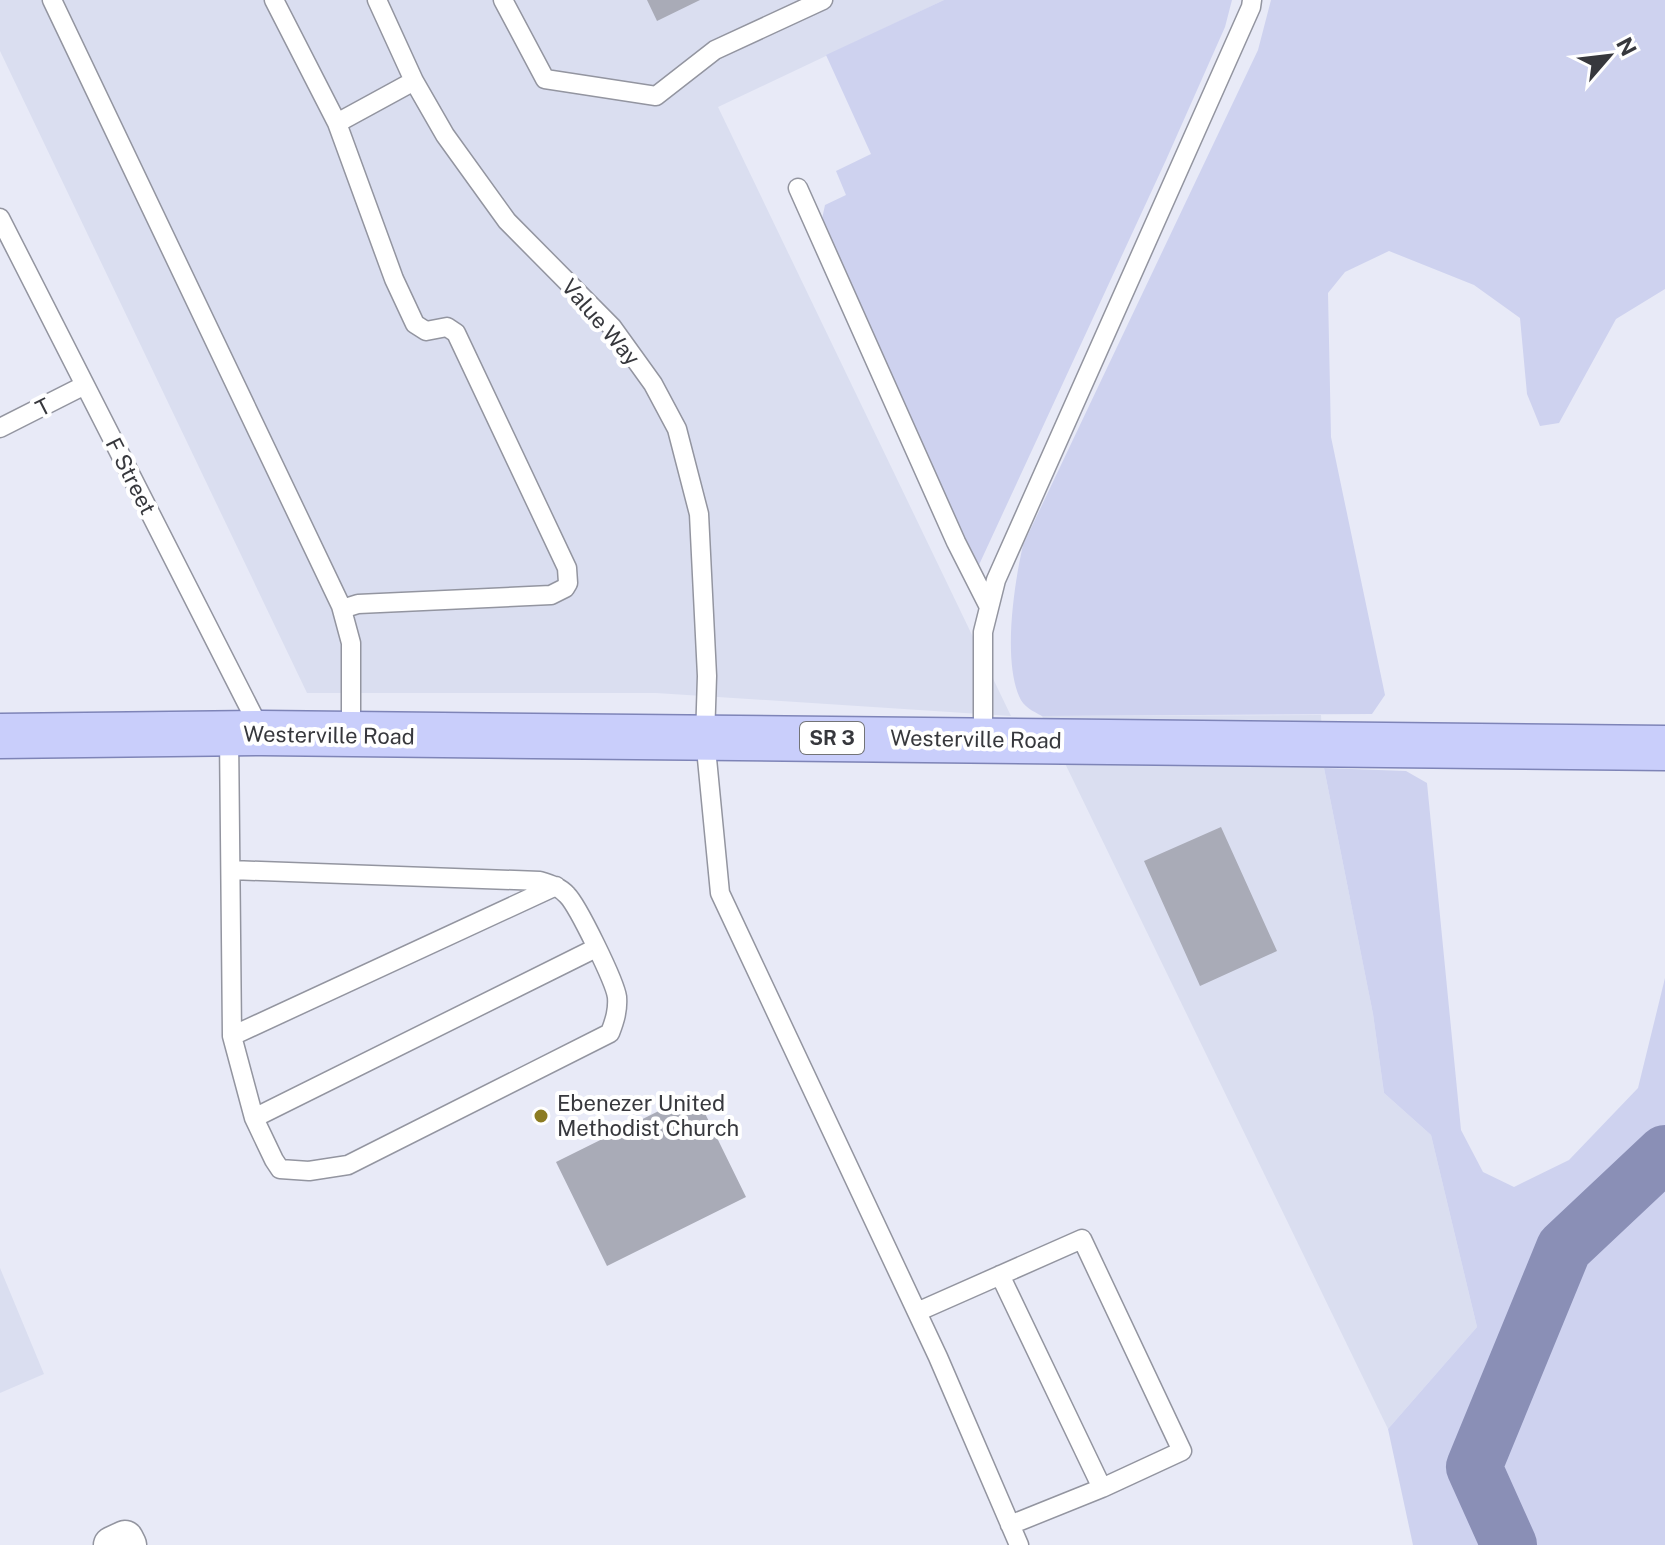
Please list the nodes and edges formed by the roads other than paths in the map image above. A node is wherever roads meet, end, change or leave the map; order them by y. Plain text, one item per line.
1 (52, 0) edge
2 (274, 0) edge
3 (377, 0) edge
4 (503, 0) edge
5 (823, 0) edge
6 (1252, 0) edge
7 (414, 81) junction
8 (337, 123) junction
9 (798, 188) dead end
10 (0, 218) edge
11 (85, 385) junction
12 (0, 428) edge
13 (989, 607) junction
14 (342, 609) junction
15 (246, 733) junction
16 (351, 735) junction
17 (0, 736) edge
18 (705, 738) junction
19 (983, 739) junction
20 (1665, 748) edge
21 (231, 870) junction
22 (556, 886) junction
23 (596, 948) junction
24 (232, 1036) junction
25 (254, 1118) junction
26 (1000, 1275) junction
27 (917, 1312) junction
28 (1102, 1488) junction
29 (1010, 1525) junction
30 (112, 1545) edge
31 (128, 1545) edge
32 (1019, 1545) edge

1 - 14 lane
2 - 8 lane
3 - 7 lane, Value Way
4 - 5 lane
6 - 13 lane
7 - 8 lane
7 - 18 lane, Value Way
8 - 14 lane
9 - 13 lane
10 - 11 lane, F Street
11 - 12 lane, T
11 - 15 lane, F Street
13 - 19 lane
14 - 16 lane
15 - 16 main road, Westerville Road / SR 3
15 - 17 main road, Westerville Road / SR 3
15 - 21 lane
16 - 18 main road, Westerville Road / SR 3
18 - 19 main road, Westerville Road / SR 3
18 - 27 lane, Value Way
19 - 20 main road, Westerville Road / SR 3
21 - 22 lane
21 - 24 lane
22 - 23 lane
22 - 24 lane
23 - 25 lane
23 - 25 lane
24 - 25 lane
26 - 27 lane
26 - 28 lane
26 - 28 lane
27 - 29 lane, Value Way
28 - 29 lane
29 - 32 lane, Value Way
30 - 31 street

